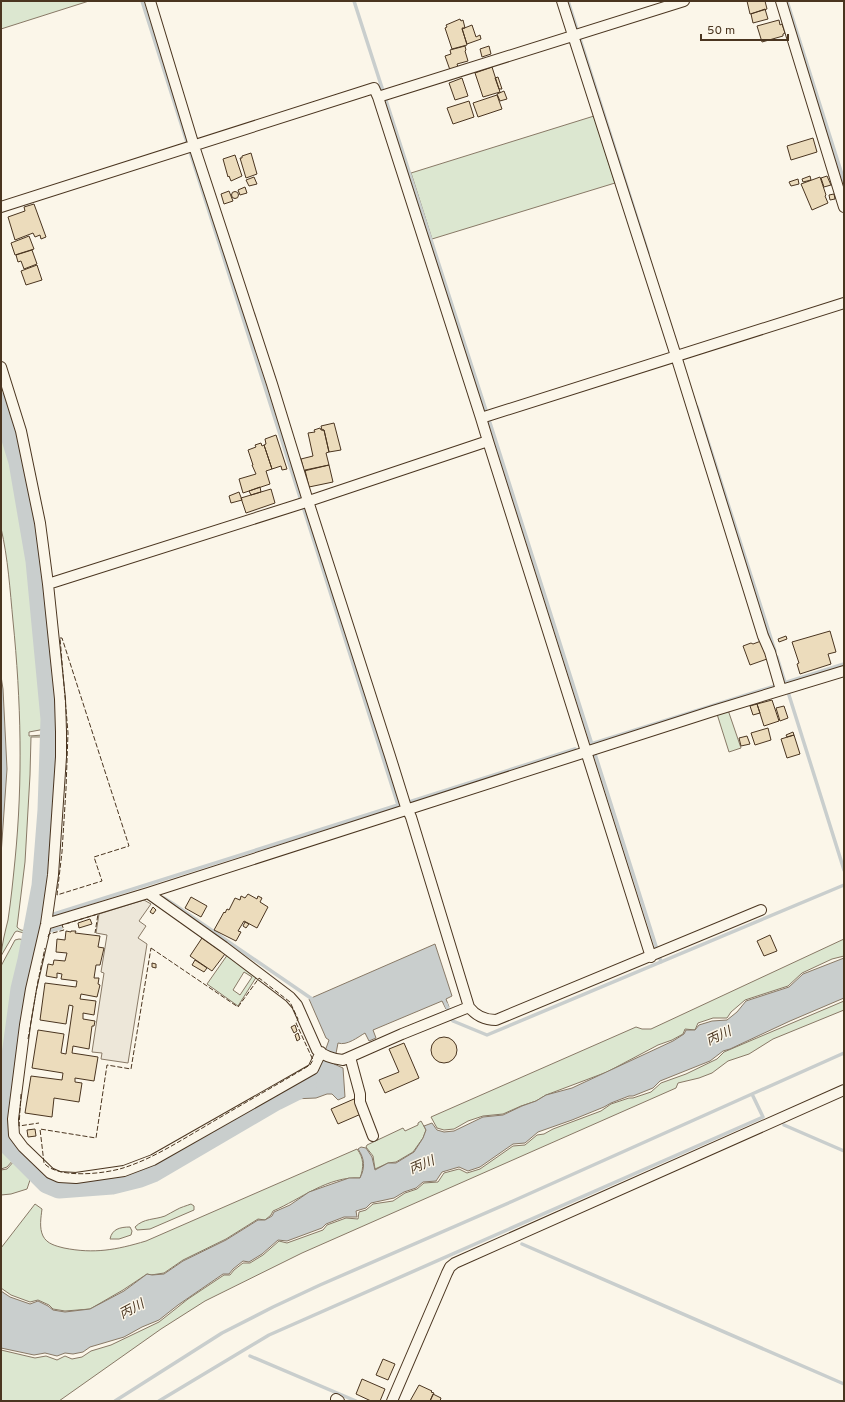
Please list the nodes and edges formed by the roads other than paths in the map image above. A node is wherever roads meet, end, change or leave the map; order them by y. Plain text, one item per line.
1 (150, 1) edge
2 (562, 1) edge
3 (684, 1) edge
4 (781, 1) edge
5 (577, 34) junction
6 (382, 95) junction
7 (191, 147) junction
8 (1, 207) edge
9 (844, 207) edge
10 (844, 303) edge
11 (679, 355) junction
12 (1, 367) edge
13 (485, 417) junction
14 (488, 441) junction
15 (304, 502) junction
16 (48, 584) junction
17 (844, 671) edge
18 (782, 687) junction
19 (591, 750) junction
20 (408, 809) junction
21 (148, 893) junction
22 (762, 910) dead end
23 (46, 924) junction
24 (655, 955) junction
25 (469, 1007) junction
26 (322, 1053) junction
27 (350, 1057) junction
28 (844, 1090) edge
29 (373, 1136) dead end
30 (392, 1401) edge

1 - 7 street
2 - 5 street
3 - 5 street
4 - 9 street
5 - 6 street
5 - 11 street
6 - 7 street
6 - 13 street
7 - 8 street
7 - 15 street
10 - 11 street
11 - 13 street
11 - 18 street
12 - 16 street
13 - 14 street
14 - 15 street
14 - 19 street
15 - 16 street
15 - 20 street
16 - 23 street
17 - 18 street
18 - 19 street
19 - 20 street
19 - 24 street
20 - 21 street
20 - 25 street
21 - 23 street
21 - 26 street
22 - 24 street
23 - 26 street
24 - 25 street
25 - 27 street
26 - 27 street
27 - 29 street
28 - 30 street

